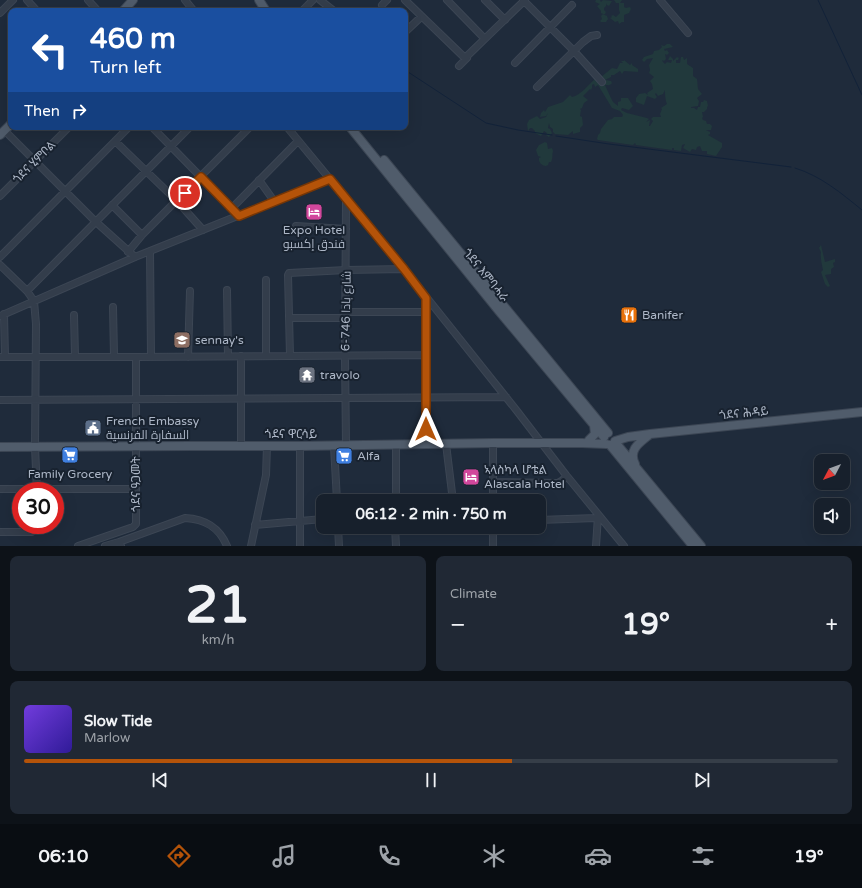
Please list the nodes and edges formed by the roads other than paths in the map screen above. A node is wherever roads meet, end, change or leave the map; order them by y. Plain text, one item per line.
1 (14, 0) edge
2 (27, 0) edge
3 (88, 0) edge
4 (134, 0) edge
5 (185, 0) edge
6 (313, 0) edge
7 (320, 0) edge
8 (387, 0) edge
9 (405, 0) edge
10 (447, 0) edge
11 (485, 0) edge
12 (524, 0) edge
13 (660, 0) edge
14 (189, 5) junction
15 (382, 5) dead end
16 (572, 6) dead end
17 (34, 8) edge
18 (95, 8) edge
19 (126, 8) edge
20 (186, 8) edge
21 (192, 8) edge
22 (305, 8) edge
23 (330, 8) edge
24 (0, 13) edge
25 (421, 17) junction
26 (505, 20) junction
27 (550, 27) junction
28 (408, 29) edge
29 (688, 33) dead end
30 (597, 35) dead end
31 (483, 37) dead end
32 (574, 51) junction
33 (467, 58) junction
34 (515, 63) dead end
35 (458, 66) dead end
36 (602, 82) dead end
37 (537, 87) dead end
38 (66, 130) edge
39 (126, 130) edge
40 (155, 130) edge
41 (187, 130) edge
42 (247, 130) edge
43 (289, 130) edge
44 (352, 130) edge
45 (359, 130) edge
46 (2, 133) edge
47 (115, 141) junction
48 (298, 141) junction
49 (171, 147) junction
50 (35, 161) junction
51 (146, 171) junction
52 (201, 177) junction
53 (330, 179) junction
54 (259, 180) junction
55 (66, 192) junction
56 (0, 196) edge
57 (346, 200) junction
58 (177, 201) junction
59 (274, 202) junction
60 (112, 205) junction
61 (232, 208) junction
62 (239, 216) junction
63 (96, 222) junction
64 (296, 226) dead end
65 (346, 229) junction
66 (203, 230) junction
67 (142, 236) junction
68 (150, 251) junction
69 (128, 252) junction
70 (0, 257) edge
71 (135, 257) junction
72 (0, 266) edge
73 (404, 269) junction
74 (346, 270) junction
75 (266, 280) dead end
76 (227, 290) dead end
77 (27, 291) junction
78 (190, 291) dead end
79 (426, 298) junction
80 (34, 301) junction
81 (113, 307) dead end
82 (426, 312) junction
83 (2, 315) edge
84 (74, 315) dead end
85 (346, 315) junction
86 (289, 318) junction
87 (426, 355) junction
88 (36, 356) junction
89 (114, 356) junction
90 (228, 356) junction
91 (240, 356) junction
92 (266, 356) junction
93 (290, 356) junction
94 (345, 356) junction
95 (3, 357) edge
96 (75, 357) junction
97 (136, 357) junction
98 (151, 357) junction
99 (188, 357) junction
100 (506, 397) junction
101 (426, 398) junction
102 (135, 399) junction
103 (241, 399) junction
104 (346, 399) junction
105 (0, 400) edge
106 (35, 400) junction
107 (862, 412) edge
108 (594, 425) junction
109 (650, 434) junction
110 (609, 439) junction
111 (585, 442) junction
112 (493, 443) junction
113 (426, 444) junction
114 (446, 444) junction
115 (542, 444) junction
116 (396, 445) junction
117 (136, 446) junction
118 (241, 446) junction
119 (268, 446) junction
120 (300, 446) junction
121 (334, 446) junction
122 (346, 446) junction
123 (0, 447) edge
124 (35, 447) junction
125 (637, 468) junction
126 (566, 474) junction
127 (37, 482) edge
128 (493, 482) junction
129 (0, 489) edge
130 (12, 489) edge
131 (135, 489) junction
132 (64, 490) edge
133 (337, 494) edge
134 (396, 494) edge
135 (452, 494) edge
136 (493, 494) edge
137 (597, 516) junction
138 (316, 520) edge
139 (546, 520) edge
140 (299, 521) junction
141 (255, 525) junction
142 (0, 532) edge
143 (12, 532) edge
144 (338, 534) edge
145 (396, 534) edge
146 (493, 534) edge
147 (120, 544) edge
148 (78, 546) edge
149 (105, 546) edge
150 (227, 546) edge
151 (251, 546) edge
152 (300, 546) edge
153 (339, 546) edge
154 (396, 546) edge
155 (493, 546) edge
156 (596, 546) edge
157 (624, 546) edge
158 (694, 546) edge

1 - 24 street
2 - 17 street
3 - 18 street
4 - 19 main road
5 - 14 street
6 - 22 street
7 - 23 street
8 - 15 street
9 - 25 street
10 - 31 street
11 - 26 street
12 - 26 street
12 - 27 street
13 - 29 street
14 - 20 street
14 - 21 street
16 - 27 street
25 - 28 street
25 - 33 street
26 - 33 street
27 - 32 street
27 - 34 street
30 - 32 street
32 - 36 street
32 - 37 street
33 - 35 street
38 - 50 street, ጎደና ሂምቦል
39 - 47 street
40 - 49 street
41 - 49 street
42 - 52 street
43 - 48 street
44 - 108 main road, ጎደና እምባሓራ
45 - 110 main road, ጎደና እምባሓራ
46 - 50 street
47 - 51 street
47 - 55 street
48 - 53 street
48 - 54 street
49 - 51 street
49 - 52 street
50 - 55 street
50 - 56 street, ጎደና ሂምቦል
51 - 58 street
51 - 60 street
52 - 58 street
52 - 61 street
53 - 57 street
53 - 59 street
54 - 59 street
54 - 61 street
55 - 63 street
55 - 70 street
57 - 65 street, شارع بادا 746-6
57 - 73 street
58 - 66 street
58 - 67 street
59 - 62 street
60 - 63 street
60 - 67 street
61 - 62 street
62 - 66 street
63 - 69 street
63 - 77 street
64 - 65 street
65 - 74 street, شارع بادا 746-6
66 - 68 street
67 - 69 street
68 - 71 street
68 - 98 street
69 - 71 street
71 - 80 street
72 - 77 street
73 - 74 street
73 - 79 street
74 - 85 street, شارع بادا 746-6
74 - 86 street
75 - 92 street
76 - 90 street
77 - 80 street
78 - 99 street
79 - 82 street
79 - 100 street
80 - 83 street
80 - 88 street
81 - 89 street
82 - 85 street
82 - 87 street
83 - 95 street
84 - 96 street
85 - 86 street
85 - 94 street, شارع بادا 746-6
86 - 93 street
87 - 94 street
87 - 101 street
88 - 95 street
88 - 96 street
88 - 106 street
89 - 96 street
89 - 97 street
90 - 91 street
90 - 99 street
91 - 92 street
91 - 103 street
92 - 93 street
93 - 94 street
94 - 104 street, شارع بادا 746-6
97 - 98 street
97 - 102 street, ጎደና ዓጋመት
98 - 99 street
100 - 101 street
100 - 115 street
101 - 104 street
101 - 113 street
102 - 103 street
102 - 106 street
102 - 117 street, ጎደና ዓጋመት
103 - 104 street
103 - 118 street
104 - 122 street, شارع بادا 746-6
105 - 106 street
106 - 124 street
107 - 109 main road, ጎደና ሕዳይ
108 - 110 main road, ጎደና እምባሓራ
108 - 111 main road
109 - 110 main road, ጎደና ሕዳይ
109 - 125 main road
110 - 111 main road, ጎደና ዋርሳይ
110 - 125 main road
110 - 158 main road
111 - 115 main road, ጎደና ዋርሳይ
112 - 114 main road, ጎደና ዋርሳይ
112 - 115 main road, ጎደና ዋርሳይ
112 - 128 street
113 - 114 main road, ጎደና ዋርሳይ
113 - 116 main road, ጎደና ዋርሳይ
114 - 135 street
115 - 126 street
116 - 122 main road, ጎደና ዋርሳይ
116 - 134 street
117 - 118 main road, ጎደና ዋርሳይ
117 - 124 main road, ጎደና ዋርሳይ
117 - 131 street, ጎደና ዓጋመት
118 - 119 main road, ጎደና ዋርሳይ
119 - 120 main road, ጎደና ዋርሳይ
119 - 141 street
120 - 121 main road, ጎደና ዋርሳይ
120 - 140 street
121 - 122 main road, ጎደና ዋርሳይ
121 - 133 street
123 - 124 main road, ጎደና ዋርሳይ
124 - 127 street
125 - 158 main road
126 - 128 street
126 - 137 street
128 - 136 street
129 - 130 street
131 - 132 street
131 - 148 street, ጎደና ዓጋመት
137 - 139 street
137 - 156 street
137 - 157 street
138 - 140 street
140 - 141 street
140 - 152 street
141 - 151 street
142 - 143 street
144 - 153 street
145 - 154 street
146 - 155 street
147 - 149 street
147 - 150 street

